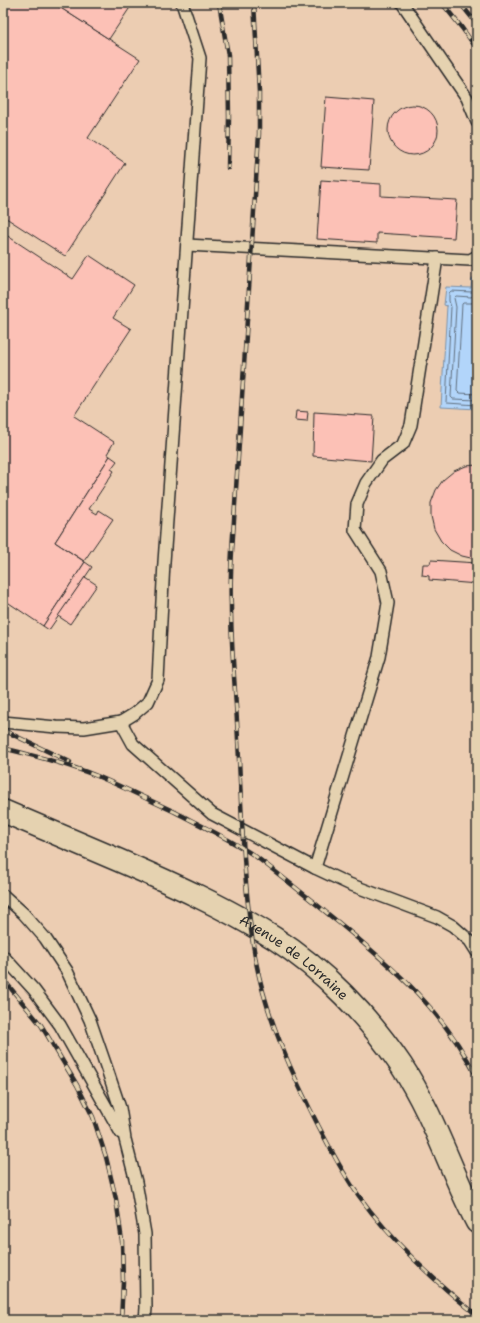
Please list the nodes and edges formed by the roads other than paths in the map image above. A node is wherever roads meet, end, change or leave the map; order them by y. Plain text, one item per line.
1 (182, 3) edge
2 (402, 3) edge
3 (477, 122) edge
4 (187, 246) junction
5 (477, 256) edge
6 (437, 258) junction
7 (3, 722) edge
8 (121, 722) junction
9 (3, 811) edge
10 (315, 868) junction
11 (3, 895) edge
12 (477, 952) edge
13 (3, 956) edge
14 (125, 1138) junction
15 (477, 1222) edge
16 (145, 1320) edge

1 - 4 lane
2 - 3 lane
4 - 6 lane
4 - 8 lane
5 - 6 lane
6 - 10 lane
7 - 8 lane
8 - 10 lane
9 - 15 main road, Avenue de Lorraine
10 - 12 lane
11 - 14 lane
13 - 14 lane
14 - 16 lane

